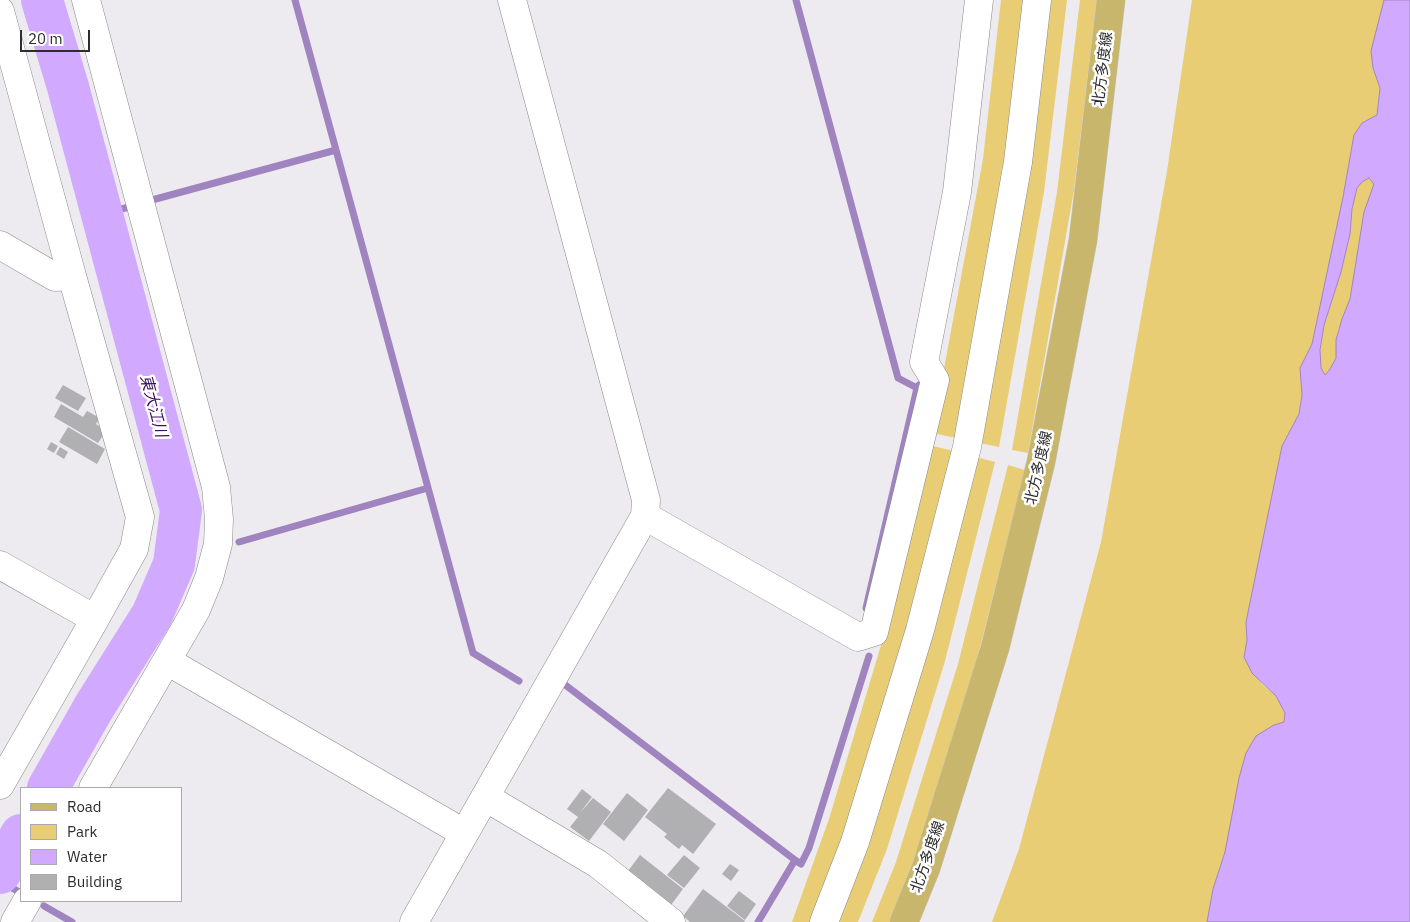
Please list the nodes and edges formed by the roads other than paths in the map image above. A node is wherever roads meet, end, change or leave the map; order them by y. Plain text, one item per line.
1 (86, 0) edge
2 (512, 0) edge
3 (978, 0) edge
4 (1037, 0) edge
5 (1111, 0) edge
6 (0, 11) edge
7 (0, 245) edge
8 (72, 276) junction
9 (644, 516) junction
10 (0, 566) edge
11 (95, 619) junction
12 (167, 661) junction
13 (0, 785) edge
14 (94, 787) edge
15 (485, 797) junction
16 (464, 833) junction
17 (26, 902) edge
18 (15, 922) edge
19 (414, 922) edge
20 (670, 922) edge
21 (824, 922) edge
22 (904, 922) edge

1 - 12 street
2 - 9 street
3 - 9 street
4 - 21 street
5 - 22 main road, 北方多度線
6 - 8 street
7 - 8 street
8 - 11 street
9 - 15 street
10 - 11 street
11 - 13 street
12 - 14 street
12 - 16 street
15 - 16 street
15 - 20 street
16 - 19 street
17 - 18 street

